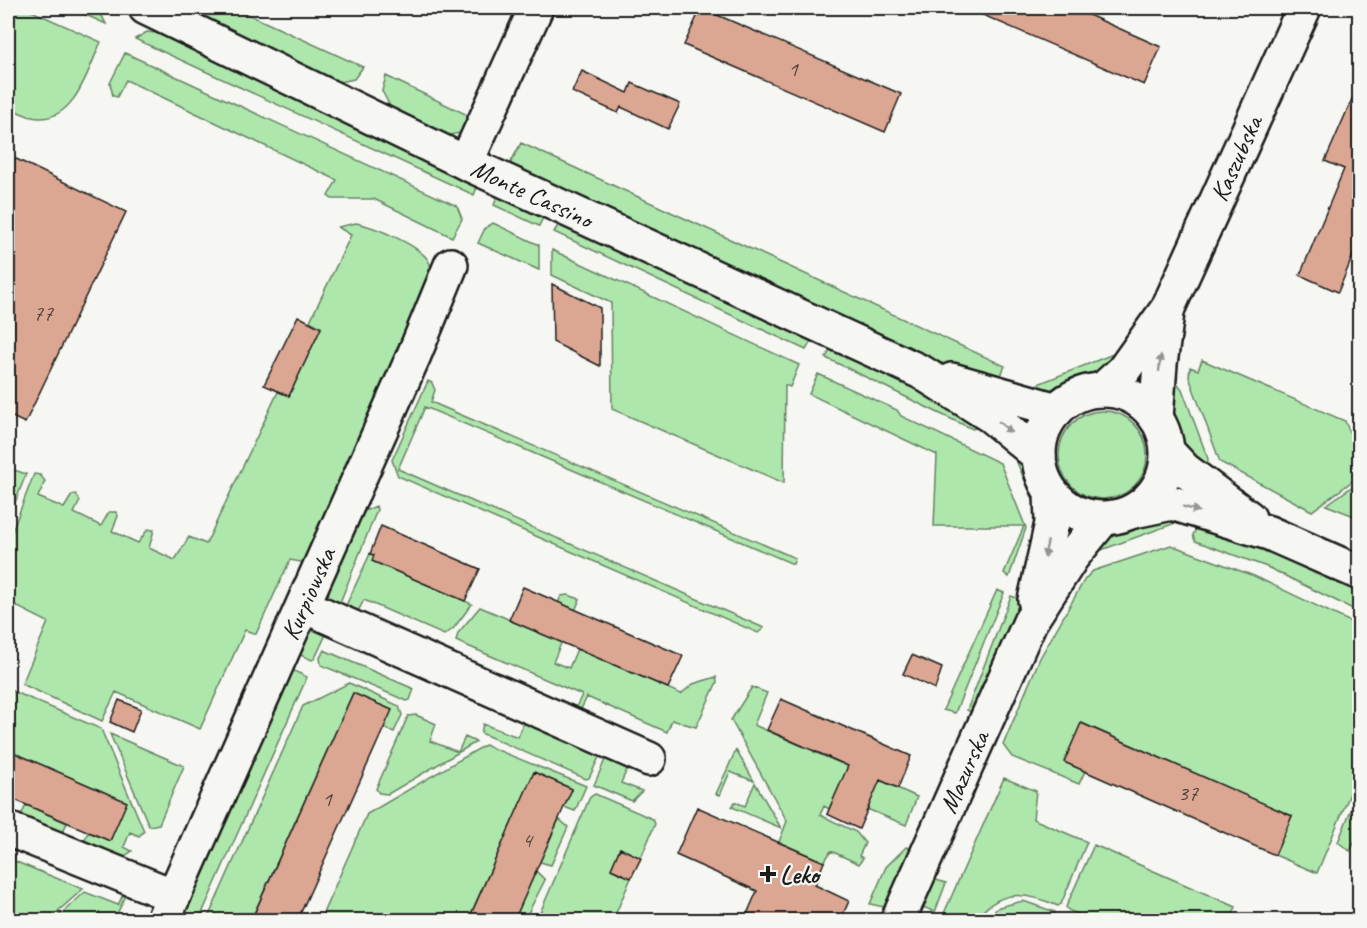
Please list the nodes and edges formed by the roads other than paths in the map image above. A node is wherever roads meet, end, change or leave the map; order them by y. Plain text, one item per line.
1 (146, 8) edge
2 (536, 8) edge
3 (1304, 8) edge
4 (466, 163) junction
5 (451, 265) dead end
6 (1168, 308) junction
7 (921, 372) junction
8 (1102, 390) junction
9 (1057, 410) junction
10 (1156, 418) junction
11 (1168, 452) junction
12 (1039, 456) junction
13 (1051, 492) junction
14 (1118, 515) junction
15 (1269, 534) junction
16 (1359, 573) edge
17 (304, 606) junction
18 (1030, 622) junction
19 (650, 759) dead end
20 (8, 829) edge
21 (169, 908) edge
22 (898, 921) edge

1 - 4 street, Monte Cassino
2 - 4 street
3 - 6 street, Kaszubska
4 - 7 street, Monte Cassino
5 - 17 street, Kurpiowska
6 - 8 street, Kaszubska
10 -> 6 street, Kaszubska
7 - 9 street, Monte Cassino
7 -> 12 street, Monte Cassino
8 - 9 street
8 - 10 street
9 - 12 street
10 - 11 street
11 - 14 street
11 - 15 street
12 - 13 street
13 - 14 street
13 -> 18 street, Mazurska
14 -> 15 street
14 - 18 street, Mazurska
15 - 16 street
17 - 19 street
17 - 21 street, Kurpiowska
18 - 22 street, Mazurska
20 - 21 street

